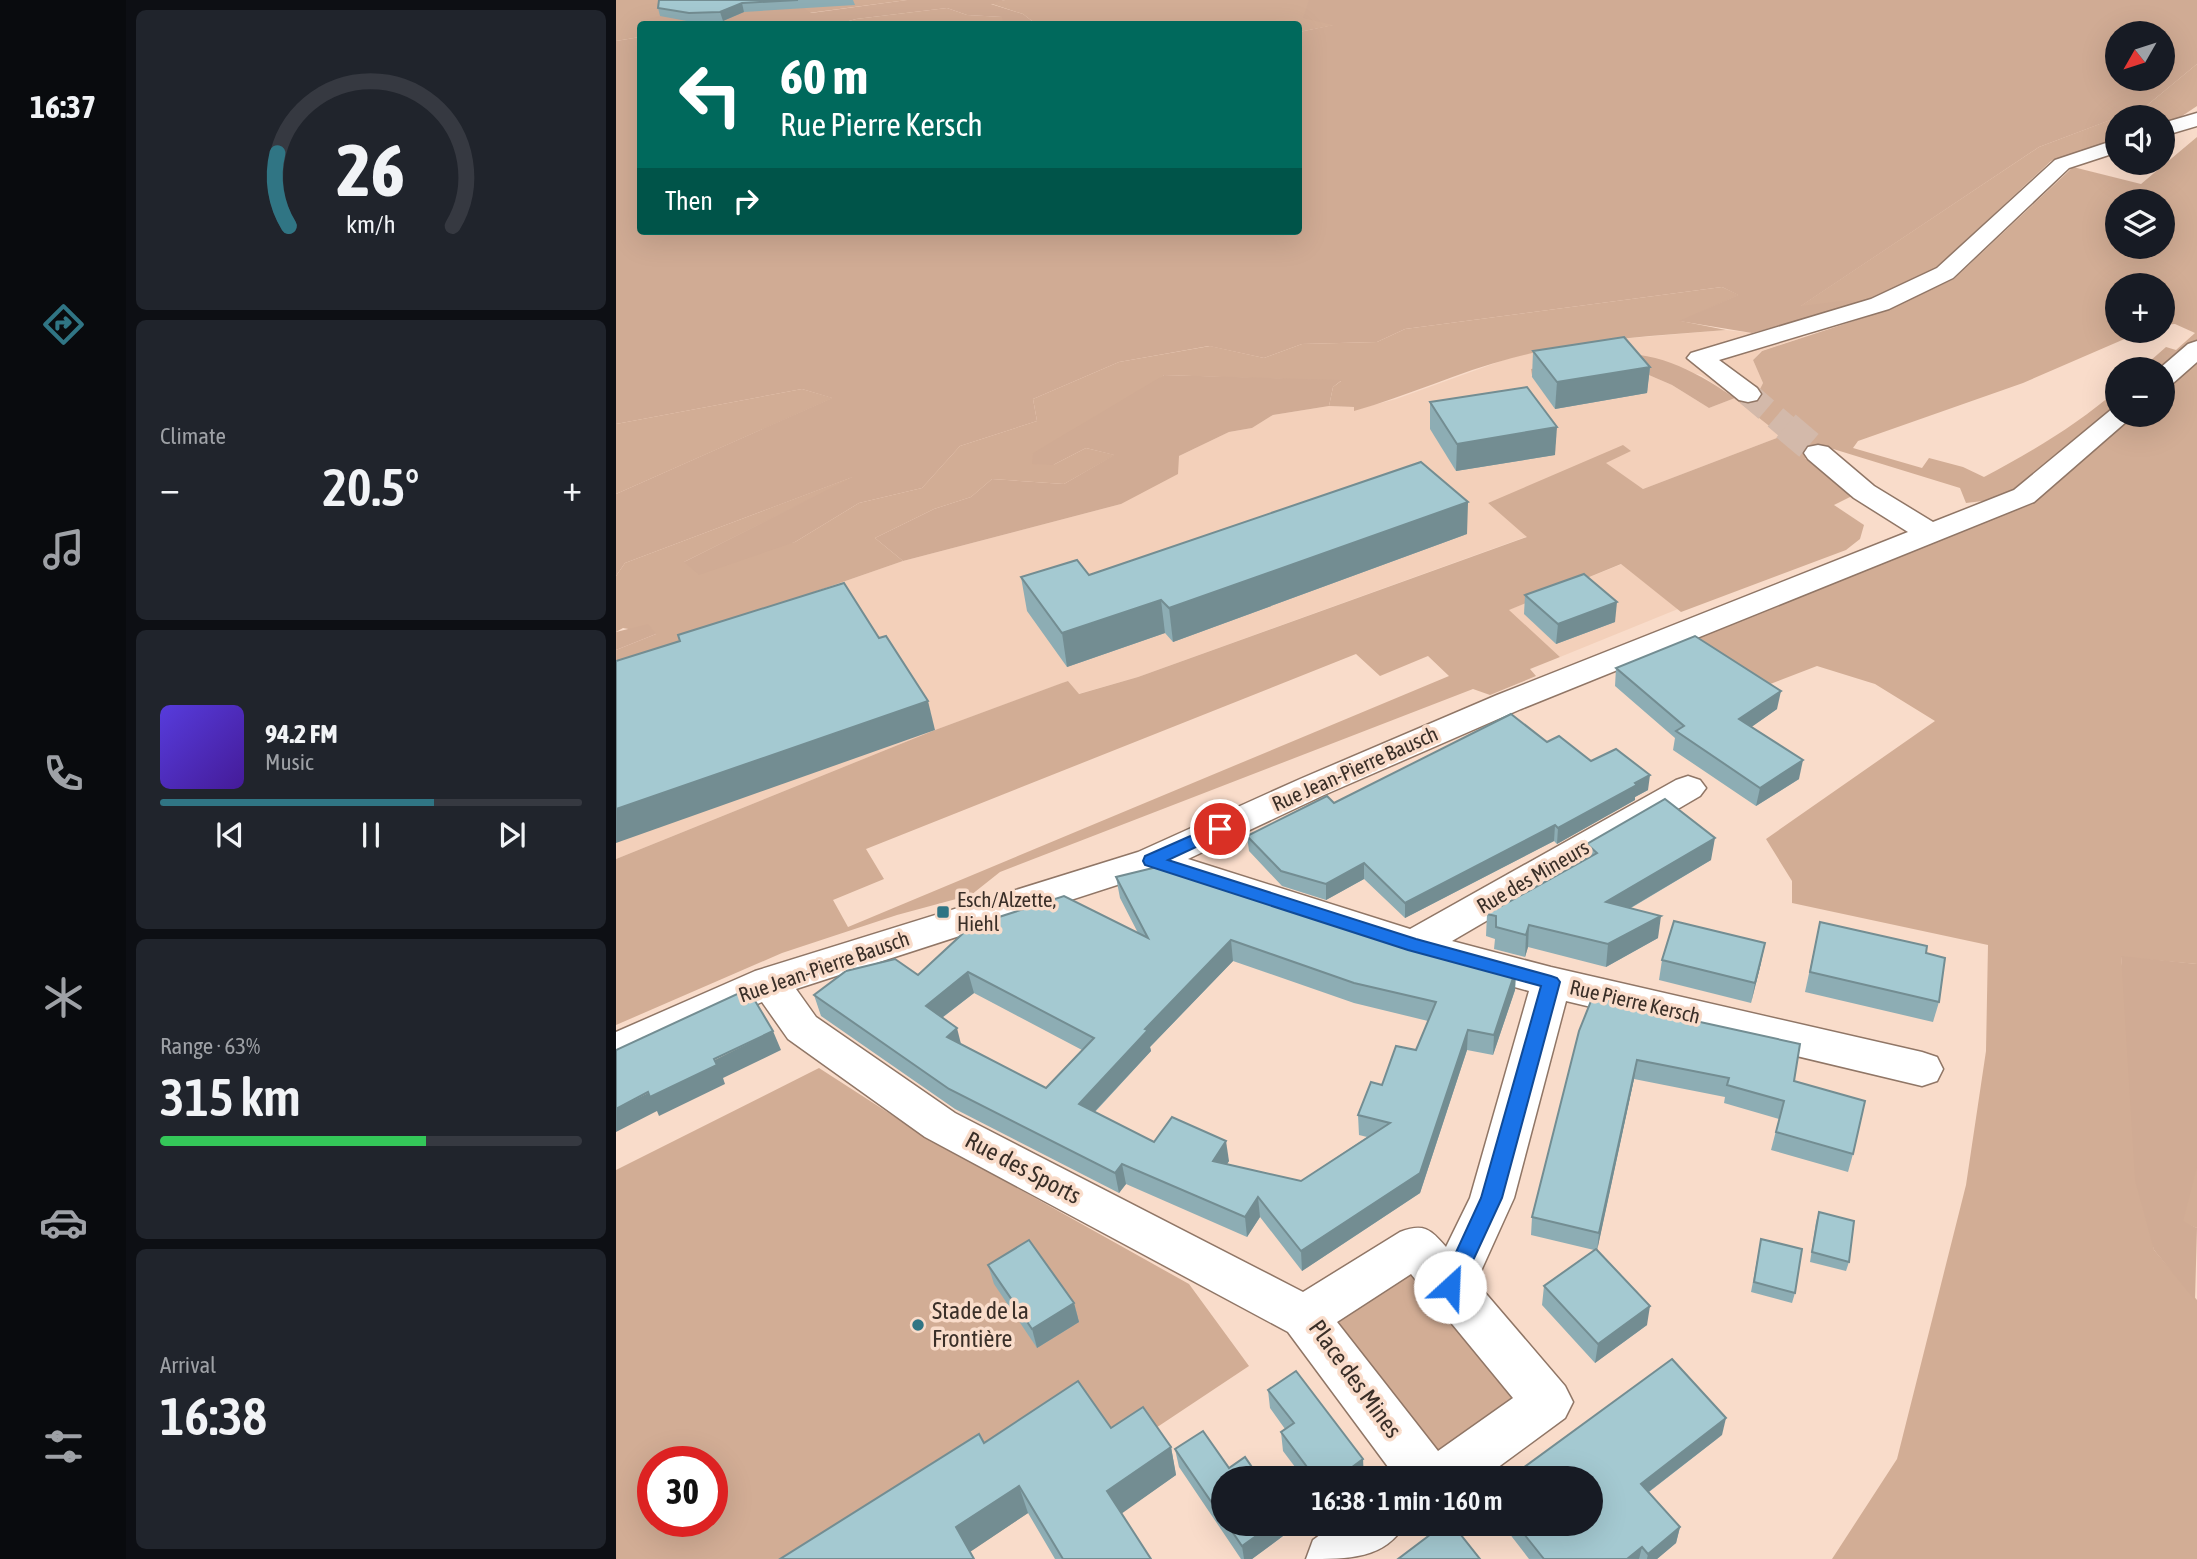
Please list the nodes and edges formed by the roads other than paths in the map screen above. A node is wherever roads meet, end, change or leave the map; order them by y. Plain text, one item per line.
1 (2197, 119) edge
2 (2175, 126) edge
3 (2105, 149) edge
4 (2197, 349) edge
5 (2175, 368) edge
6 (1748, 394) tunnel mouth
7 (2107, 427) edge
8 (1818, 453) tunnel mouth
9 (1931, 533) junction
10 (1688, 788) dead end
11 (1151, 861) junction
12 (1414, 945) junction
13 (769, 982) junction
14 (1551, 982) junction
15 (616, 1050) edge
16 (1922, 1069) dead end
17 (1450, 1287) junction
18 (1305, 1317) junction
19 (1417, 1466) edge
20 (1458, 1466) edge
21 (1362, 1536) edge
22 (1332, 1559) edge

1 - 2 street
3 - 6 street
4 - 5 street
7 - 9 street, Rue Jean-Pierre Bausch
8 - 9 street
9 - 11 street, Rue Jean-Pierre Bausch
10 - 12 street, Rue des Mineurs
11 - 12 street, Rue Pierre Kersch
11 - 13 street, Rue Jean-Pierre Bausch
12 - 14 street, Rue Pierre Kersch
13 - 15 street, Rue Jean-Pierre Bausch
13 - 18 street, Rue des Sports
14 - 16 street, Rue Pierre Kersch
14 - 17 street
17 - 18 street, Place des Mines
17 - 20 street, Place des Mines
18 - 19 street, Place des Mines
21 - 22 street

